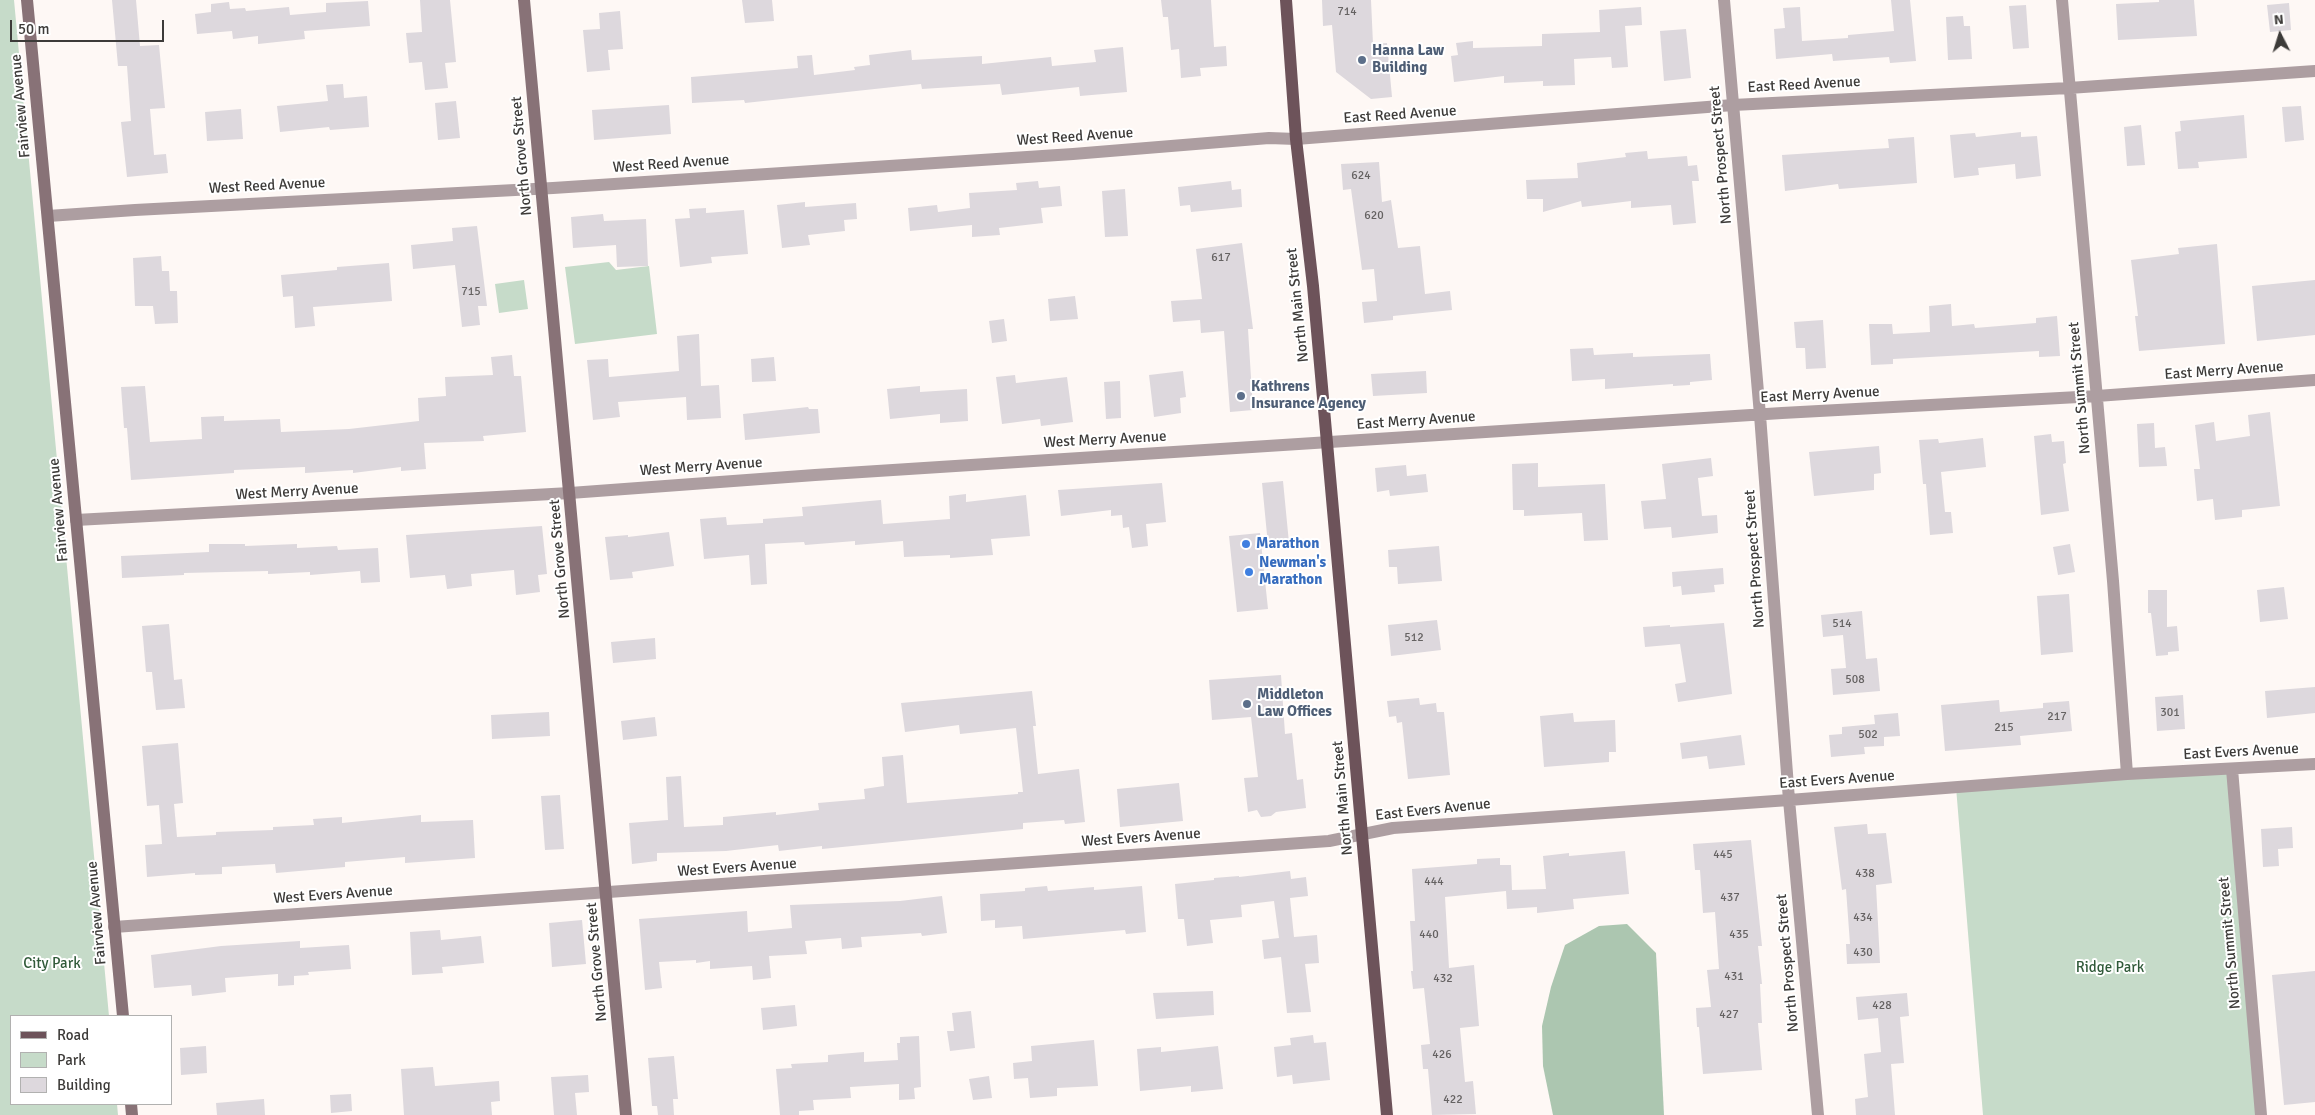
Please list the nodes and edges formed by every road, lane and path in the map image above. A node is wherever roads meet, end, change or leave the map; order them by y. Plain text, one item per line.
1 (27, 0) edge
2 (524, 0) edge
3 (1286, 0) edge
4 (1724, 0) edge
5 (2062, 0) edge
6 (2315, 72) edge
7 (2069, 88) junction
8 (1733, 105) junction
9 (1296, 140) junction
10 (541, 189) junction
11 (48, 216) junction
12 (2315, 380) edge
13 (2097, 396) junction
14 (1760, 415) junction
15 (1327, 444) junction
16 (570, 493) junction
17 (76, 520) junction
18 (2315, 764) edge
19 (2232, 769) junction
20 (2127, 774) junction
21 (1789, 800) junction
22 (1362, 834) junction
23 (607, 893) junction
24 (114, 927) junction
25 (122, 1015) edge
26 (626, 1115) edge
27 (1379, 1115) edge
28 (1387, 1115) edge
29 (1818, 1115) edge
30 (2261, 1115) edge

1 - 11 street, Fairview Avenue
2 - 10 street, North Grove Street
3 - 9 main road, North Main Street
4 - 8 street, North Prospect Street
5 - 7 street, North Summit Street
6 - 7 street, East Reed Avenue
7 - 8 street, East Reed Avenue
7 - 13 street, North Summit Street
8 - 9 street, East Reed Avenue
8 - 14 street, North Prospect Street
9 - 10 street, West Reed Avenue
9 - 15 main road, North Main Street
10 - 11 street, West Reed Avenue
10 - 16 street, North Grove Street
11 - 17 street, Fairview Avenue
12 - 13 street, East Merry Avenue
13 - 14 street, East Merry Avenue
13 - 20 street, North Summit Street
14 - 15 street, East Merry Avenue
14 - 21 street, North Prospect Street
15 - 16 street, West Merry Avenue
15 - 22 main road, North Main Street
16 - 17 street, West Merry Avenue
16 - 23 street, North Grove Street
17 - 24 street, Fairview Avenue
18 - 19 street, East Evers Avenue
19 - 20 street, East Evers Avenue
19 - 30 street, North Summit Street
20 - 21 street, East Evers Avenue
21 - 22 street, East Evers Avenue
21 - 29 street, North Prospect Street
22 - 23 street, West Evers Avenue
22 - 28 main road, North Main Street
23 - 24 street, West Evers Avenue
23 - 26 street, North Grove Street
24 - 25 street, Fairview Avenue
27 - 28 street

